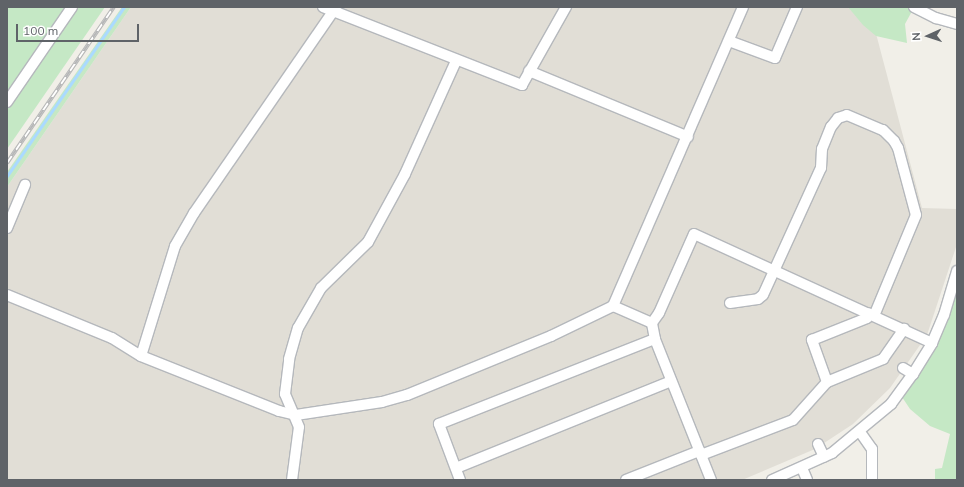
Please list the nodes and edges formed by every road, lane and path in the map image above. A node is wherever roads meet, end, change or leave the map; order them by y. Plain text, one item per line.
1 (72, 7) edge
2 (323, 7) edge
3 (566, 7) edge
4 (744, 7) edge
5 (797, 7) edge
6 (914, 7) edge
7 (335, 9) edge
8 (957, 24) edge
9 (729, 41) junction
10 (456, 61) junction
11 (529, 72) junction
12 (7, 102) edge
13 (688, 137) junction
14 (25, 185) dead end
15 (7, 228) edge
16 (775, 270) junction
17 (957, 271) edge
18 (7, 295) edge
19 (730, 303) dead end
20 (613, 306) junction
21 (871, 314) junction
22 (652, 323) junction
23 (904, 329) junction
24 (655, 339) junction
25 (932, 343) junction
26 (141, 356) junction
27 (903, 368) dead end
28 (913, 374) junction
29 (672, 381) junction
30 (827, 382) junction
31 (296, 415) junction
32 (860, 432) junction
33 (818, 444) dead end
34 (700, 453) junction
35 (824, 457) junction
36 (456, 468) junction
37 (802, 468) junction
38 (292, 480) edge
39 (460, 480) edge
40 (626, 480) edge
41 (711, 480) edge
42 (772, 480) edge
43 (807, 480) edge
44 (872, 480) edge

1 - 12 street
2 - 7 street
3 - 11 street
4 - 9 street
5 - 9 street
6 - 8 street
7 - 10 street
7 - 26 street
9 - 13 street
10 - 11 street
10 - 31 street
11 - 13 street
13 - 20 street
14 - 15 street
16 - 19 street
16 - 21 street
16 - 21 street
16 - 22 street
17 - 25 street
18 - 26 street
20 - 22 street
20 - 31 street
21 - 23 street
21 - 30 street
22 - 24 street
23 - 25 street
23 - 30 street
24 - 29 street
24 - 36 street
25 - 28 street
26 - 31 street
27 - 28 street
28 - 32 street
29 - 34 street
29 - 36 street
30 - 34 street
31 - 38 street
32 - 35 street
32 - 44 street
33 - 35 street
34 - 40 street
34 - 41 street
35 - 37 street
36 - 39 street
37 - 42 street
37 - 43 street

